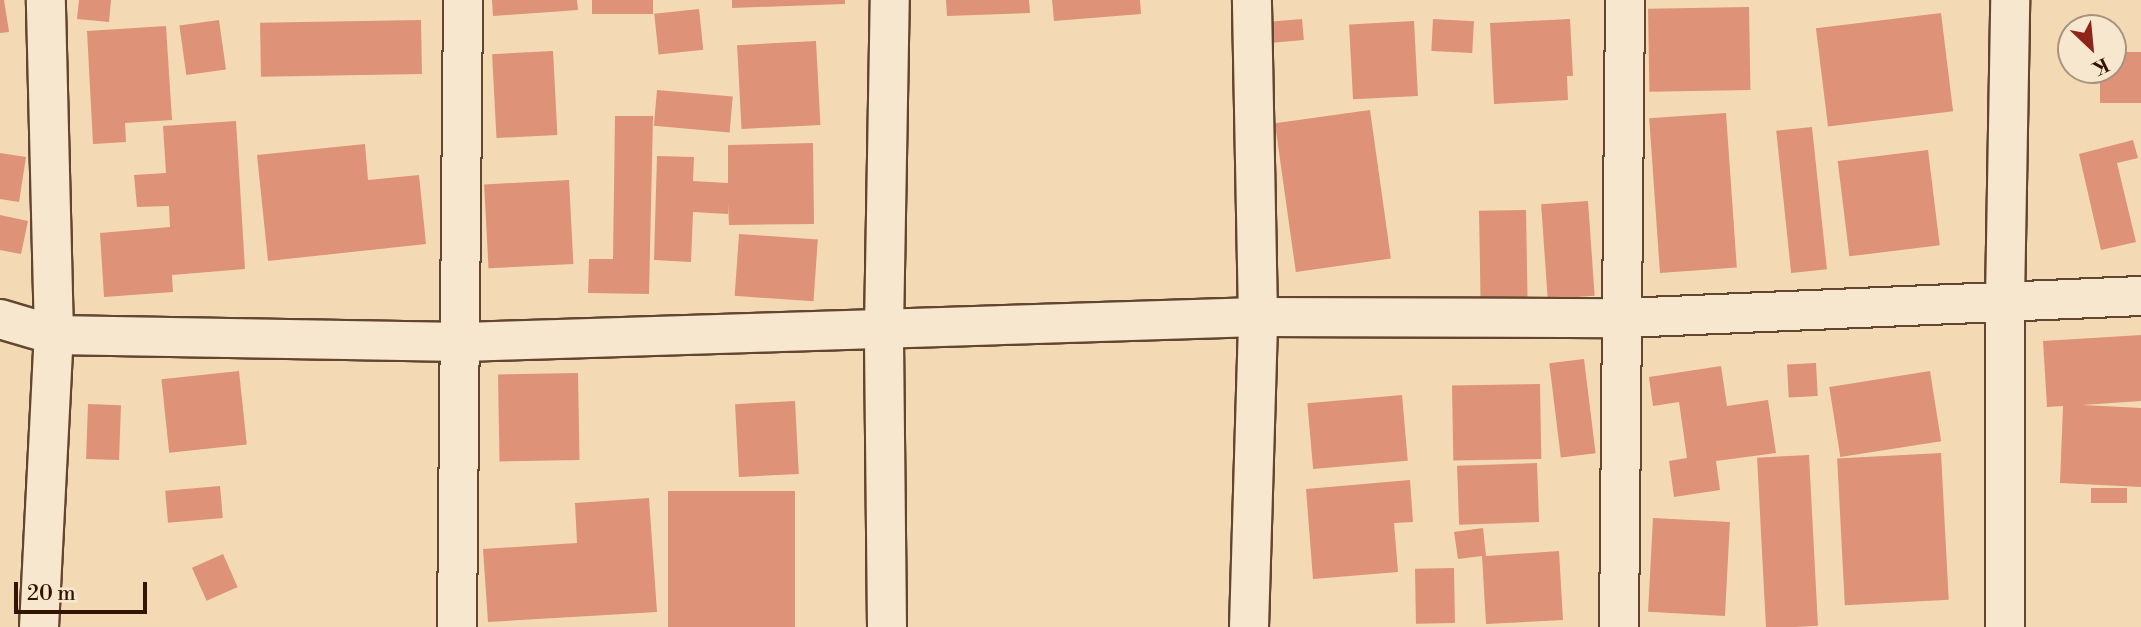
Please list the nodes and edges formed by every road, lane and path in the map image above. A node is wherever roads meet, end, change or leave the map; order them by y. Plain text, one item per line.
1 (46, 0) edge
2 (463, 0) edge
3 (890, 0) edge
4 (1252, 0) edge
5 (1625, 0) edge
6 (2010, 0) edge
7 (2141, 296) edge
8 (2005, 301) junction
9 (1258, 317) junction
10 (1624, 318) junction
11 (0, 319) edge
12 (884, 329) junction
13 (54, 335) junction
14 (462, 342) junction
15 (39, 627) edge
16 (457, 627) edge
17 (887, 627) edge
18 (1249, 627) edge
19 (1619, 627) edge
20 (2005, 627) edge

1 - 13 street
2 - 14 street
3 - 12 street
4 - 9 street
5 - 10 street
6 - 8 street
7 - 8 street
8 - 10 street
8 - 20 street
9 - 10 street
9 - 12 street
9 - 18 street
10 - 19 street
11 - 13 street
12 - 14 street
12 - 17 street
13 - 14 street
13 - 15 street
14 - 16 street

